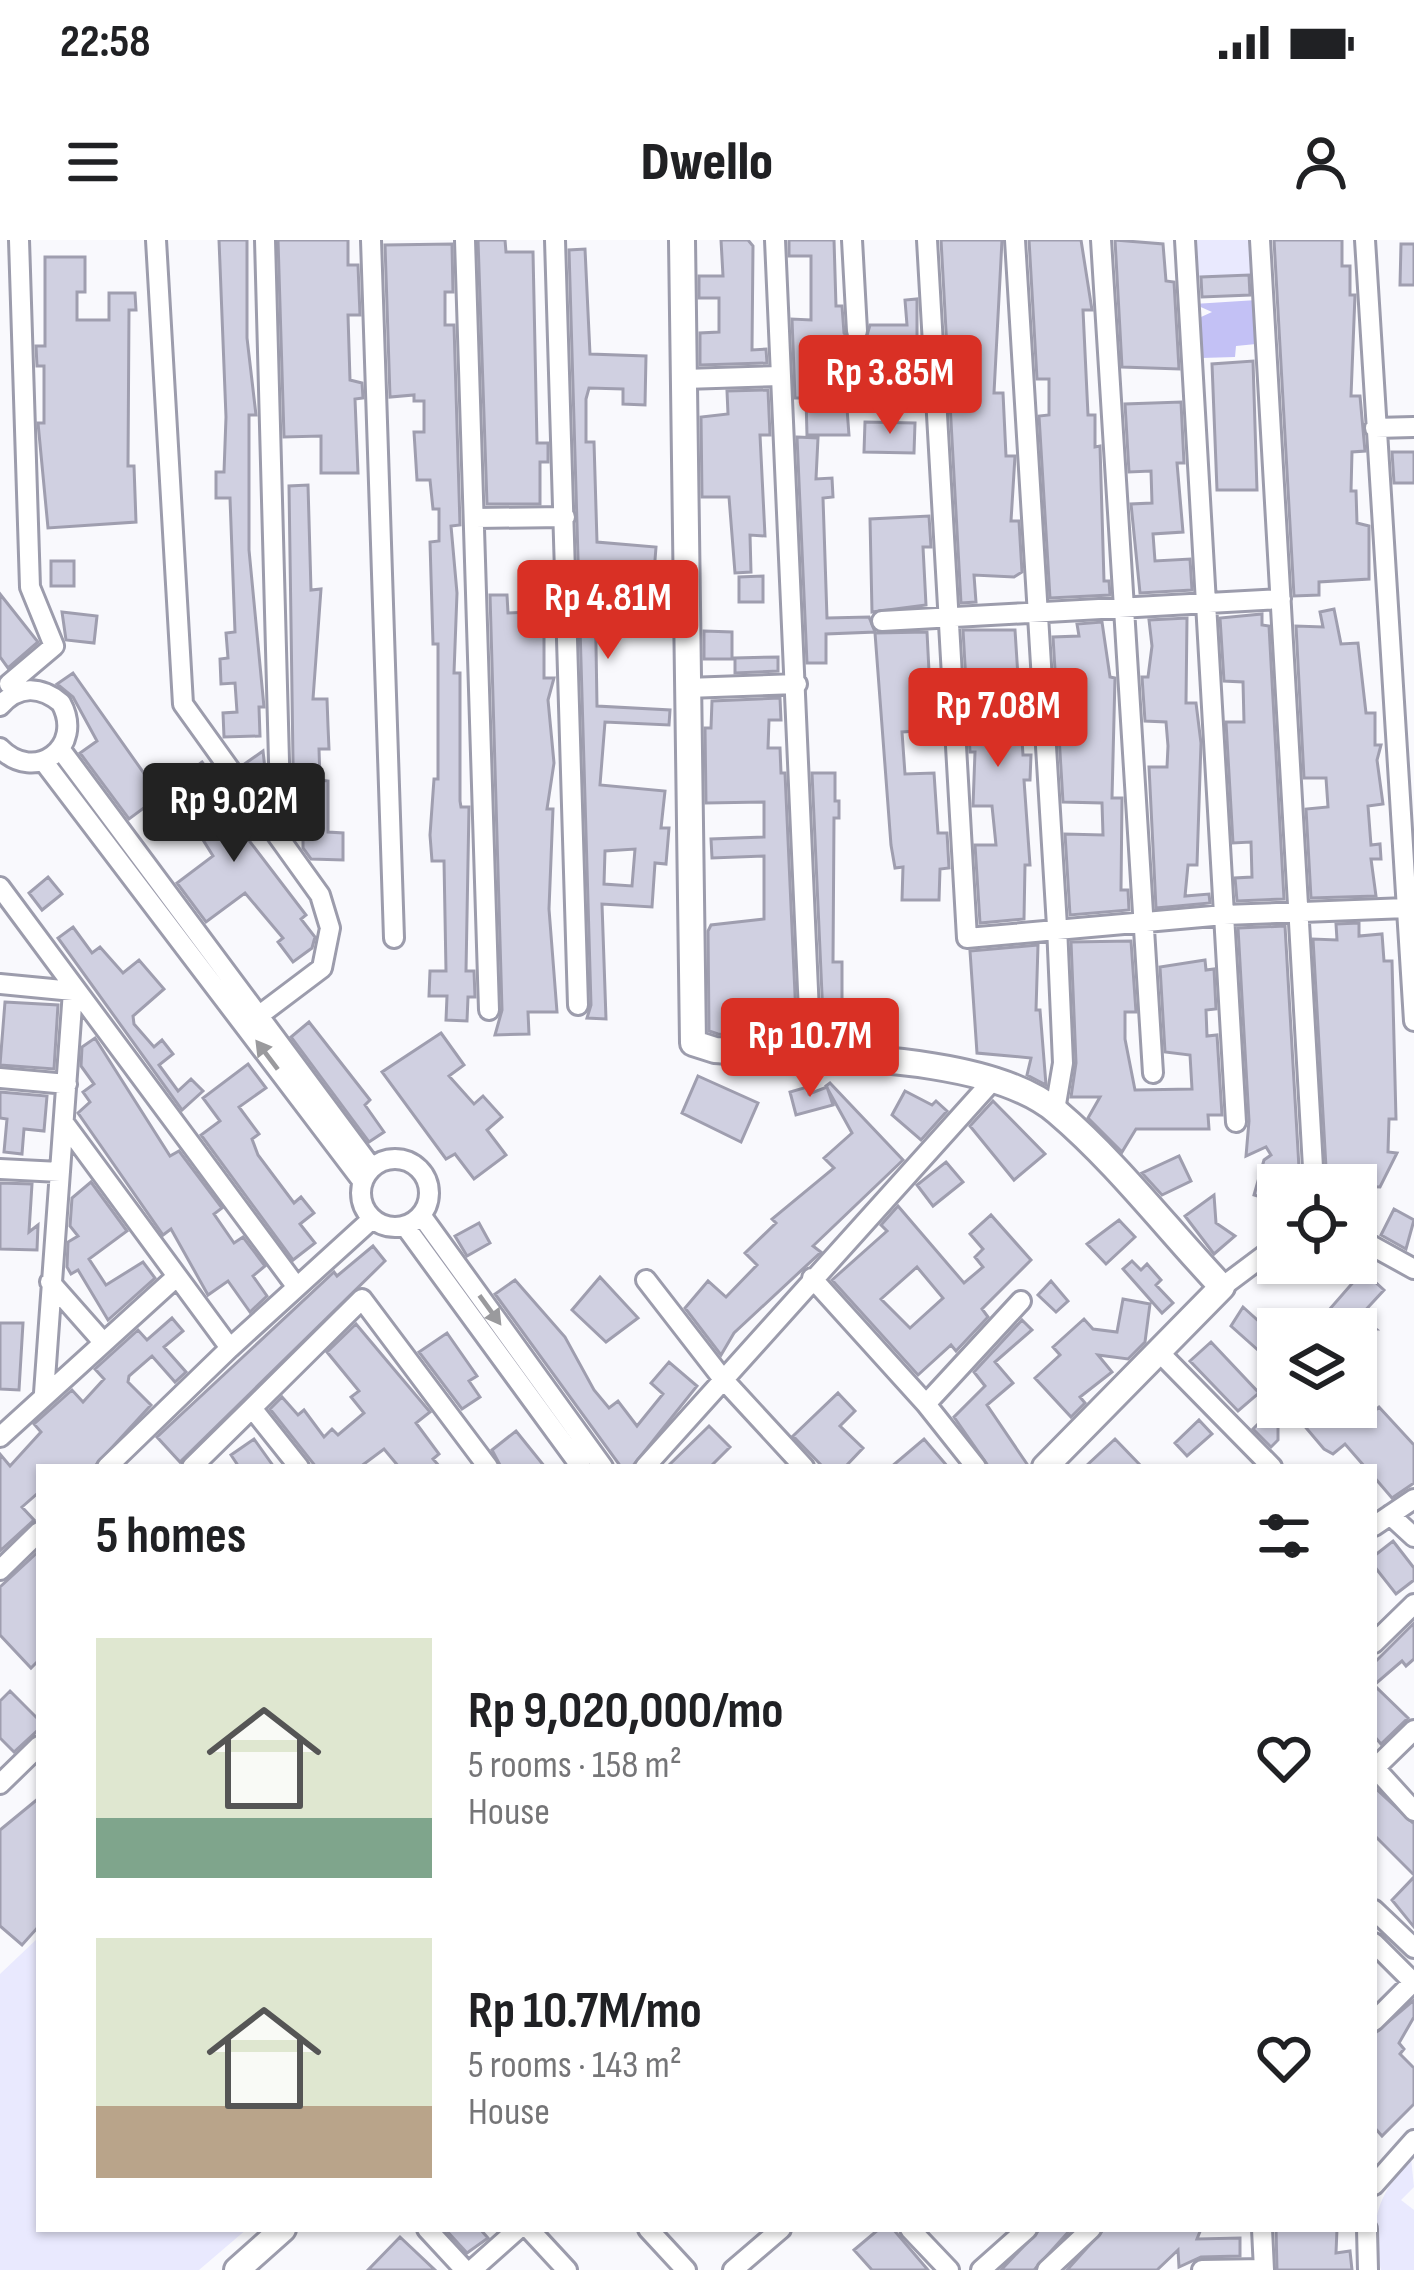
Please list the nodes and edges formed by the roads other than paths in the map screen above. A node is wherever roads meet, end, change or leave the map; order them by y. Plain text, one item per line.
1 (19, 240) edge
2 (156, 240) edge
3 (266, 240) edge
4 (371, 240) edge
5 (465, 240) edge
6 (554, 240) edge
7 (682, 240) edge
8 (775, 240) edge
9 (852, 240) edge
10 (927, 240) edge
11 (1015, 240) edge
12 (1100, 240) edge
13 (1185, 240) edge
14 (1260, 240) edge
15 (1365, 240) edge
16 (856, 331) dead end
17 (781, 376) junction
18 (684, 379) junction
19 (1414, 427) edge
20 (1375, 428) junction
21 (565, 517) junction
22 (476, 518) junction
23 (1281, 599) junction
24 (1208, 604) junction
25 (1124, 606) junction
26 (1036, 610) junction
27 (949, 618) junction
28 (882, 621) dead end
29 (10, 682) edge
30 (797, 684) junction
31 (687, 688) junction
32 (0, 706) edge
33 (61, 750) junction
34 (1, 752) edge
35 (44, 762) junction
36 (1405, 781) edge
37 (280, 837) junction
38 (0, 888) edge
39 (1407, 908) junction
40 (1300, 913) junction
41 (1224, 915) junction
42 (1143, 921) junction
43 (1057, 926) junction
44 (394, 938) dead end
45 (0, 984) edge
46 (73, 991) junction
47 (578, 1005) dead end
48 (489, 1010) dead end
49 (261, 1014) junction
50 (1414, 1021) edge
51 (811, 1058) junction
52 (1153, 1073) dead end
53 (0, 1078) edge
54 (995, 1078) junction
55 (68, 1084) junction
56 (1055, 1110) junction
57 (1236, 1123) dead end
58 (65, 1124) junction
59 (1313, 1164) edge
60 (0, 1168) edge
61 (60, 1172) junction
62 (368, 1175) junction
63 (372, 1219) junction
64 (413, 1221) junction
65 (1377, 1249) edge
66 (1257, 1261) edge
67 (1414, 1269) edge
68 (812, 1278) junction
69 (174, 1279) junction
70 (646, 1280) dead end
71 (50, 1282) junction
72 (296, 1286) junction
73 (1222, 1287) junction
74 (1021, 1301) dead end
75 (103, 1342) junction
76 (230, 1348) junction
77 (1158, 1351) junction
78 (722, 1378) junction
79 (44, 1393) junction
80 (926, 1404) junction
81 (252, 1408) junction
82 (0, 1437) edge
83 (110, 1464) edge
84 (195, 1464) edge
85 (297, 1464) edge
86 (486, 1464) edge
87 (579, 1464) edge
88 (601, 1464) edge
89 (648, 1464) edge
90 (801, 1464) edge
91 (974, 1464) edge
92 (1049, 1464) edge
93 (1268, 1464) edge
94 (1414, 1499) edge
95 (1382, 1521) edge
96 (36, 1535) edge
97 (1414, 1537) edge
98 (0, 1570) edge
99 (1414, 1604) edge
100 (1377, 1640) edge
101 (1414, 1730) edge
102 (36, 1749) edge
103 (1377, 1766) edge
104 (1377, 1770) edge
105 (0, 1784) edge
106 (1414, 1810) edge
107 (1377, 1913) edge
108 (1377, 1946) edge
109 (1414, 1948) edge
110 (1413, 1982) edge
111 (1377, 2018) edge
112 (1414, 2140) edge
113 (1377, 2180) edge
114 (280, 2232) edge
115 (430, 2232) edge
116 (514, 2232) edge
117 (532, 2232) edge
118 (651, 2232) edge
119 (777, 2232) edge
120 (913, 2232) edge
121 (1024, 2232) edge
122 (1088, 2232) edge
123 (1262, 2232) edge
124 (1366, 2232) edge
125 (236, 2270) edge
126 (468, 2270) edge
127 (567, 2270) edge
128 (686, 2270) edge
129 (733, 2270) edge
130 (949, 2270) edge
131 (981, 2270) edge
132 (1047, 2270) edge
133 (1202, 2270) edge
134 (1264, 2270) edge
135 (1368, 2270) edge

1 - 29 street
2 - 37 street
3 - 37 street
4 - 44 street
5 - 22 street
6 - 21 street
7 - 18 street
8 - 17 street
9 - 16 street
10 - 27 street
11 - 26 street
12 - 25 street
13 - 24 street
14 - 23 street
15 - 20 street
17 - 18 street
17 - 30 street
18 - 31 street
19 - 20 street
20 - 36 street
21 - 22 street
21 - 47 street
22 - 48 street
23 - 24 street
23 - 40 street
24 - 25 street
24 - 41 street
25 - 26 street
25 - 42 street
26 - 27 street
26 - 43 street
27 - 28 street
27 - 43 street
29 - 32 street
29 - 33 street
30 - 31 street
30 - 51 street
31 - 51 street
33 - 35 street
33 - 49 street
34 - 35 street
62 -> 35 street
36 - 39 street
37 - 49 street
38 - 46 street
39 - 40 street
39 - 50 street
40 - 41 street
40 - 59 street
41 - 42 street
41 - 57 street
42 - 43 street
42 - 52 street
43 - 56 street
45 - 46 street
46 - 55 street
46 - 72 street
49 - 62 street
51 - 54 street
53 - 55 street
54 - 56 street
54 - 68 street
55 - 58 street
56 - 73 street
58 - 61 street
58 - 69 street
60 - 61 street
61 - 71 street
62 - 63 street
62 - 64 street
63 - 64 street
63 - 72 street
64 - 87 street
64 -> 88 street
65 - 67 street
66 - 73 street
68 - 78 street
68 - 80 street
69 - 75 street
69 - 76 street
70 - 78 street
71 - 75 street
71 - 79 street
72 - 76 street
73 - 77 street
74 - 80 street
75 - 79 street
76 - 83 street
77 - 92 street
77 - 93 street
78 - 89 street
78 - 90 street
79 - 82 street
80 - 91 street
81 - 84 street
81 - 85 street
81 - 86 street
94 - 95 street
95 - 97 street
96 - 98 street
99 - 100 street
101 - 103 street
102 - 105 street
104 - 106 street
107 - 109 street
108 - 110 street
110 - 111 street
112 - 113 street
114 - 125 street
115 - 126 street
116 - 126 street
117 - 127 street
118 - 128 street
119 - 129 street
120 - 130 street
121 - 131 street
122 - 132 street
123 - 134 street
124 - 135 street
133 - 134 street

